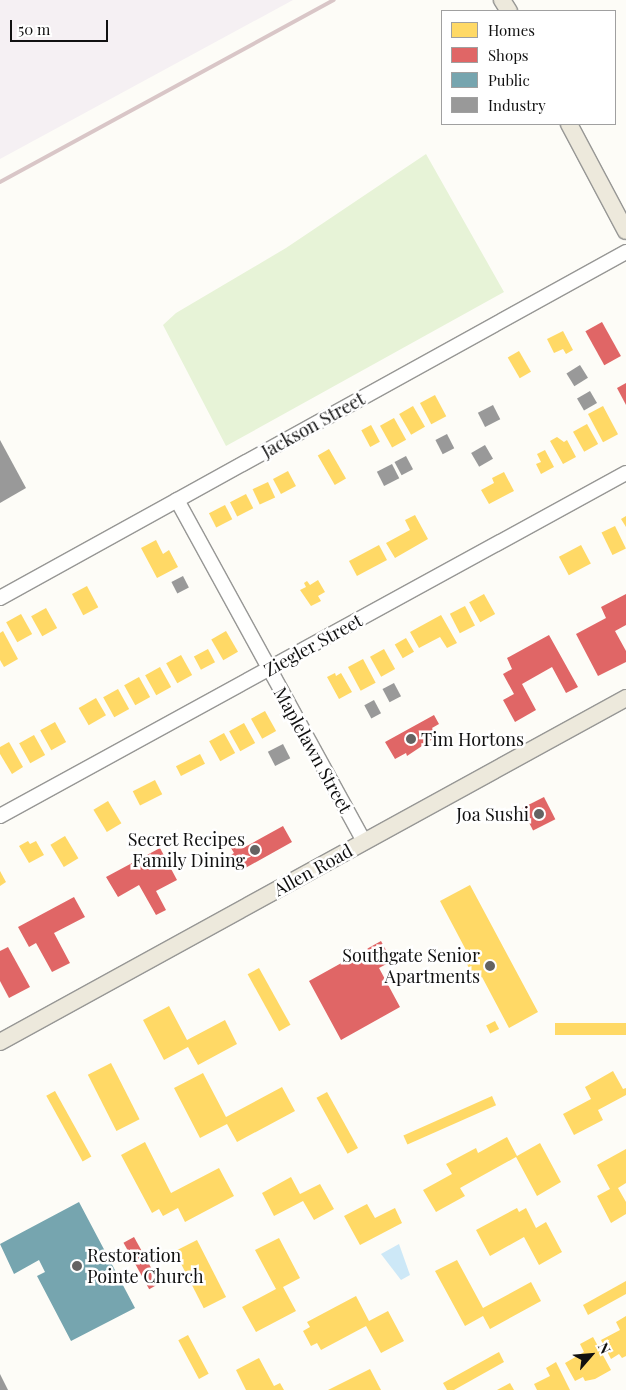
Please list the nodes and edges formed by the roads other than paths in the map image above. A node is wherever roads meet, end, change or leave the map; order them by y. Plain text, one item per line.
1 (570, 125) edge
2 (626, 231) edge
3 (626, 252) edge
4 (626, 473) edge
5 (177, 500) junction
6 (0, 598) edge
7 (269, 669) junction
8 (626, 698) edge
9 (0, 816) edge
10 (364, 842) junction
11 (0, 1042) edge

1 - 2 main road
3 - 5 street, Jackson Street
4 - 7 street, Ziegler Street
5 - 6 street, Jackson Street
5 - 7 street, Maplelawn Street
7 - 9 street, Ziegler Street
7 - 10 street, Maplelawn Street
8 - 10 main road, Allen Road
10 - 11 main road, Allen Road

